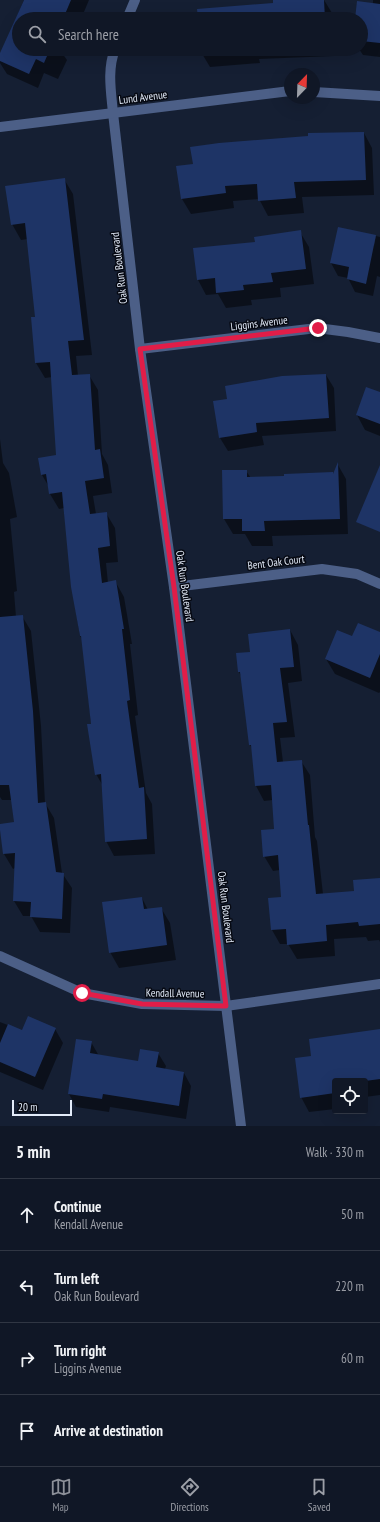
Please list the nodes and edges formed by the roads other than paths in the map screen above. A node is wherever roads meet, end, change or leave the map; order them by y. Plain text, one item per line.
1 (136, 0) edge
2 (130, 12) edge
3 (112, 56) edge
4 (284, 92) edge
5 (320, 92) edge
6 (380, 96) edge
7 (113, 113) junction
8 (0, 127) edge
9 (380, 338) edge
10 (140, 349) junction
11 (380, 584) edge
12 (174, 587) junction
13 (0, 956) edge
14 (380, 984) edge
15 (226, 1006) junction
16 (241, 1126) edge

1 - 2 street
3 - 7 street, Oak Run Boulevard
4 - 7 street, Lund Avenue
5 - 6 street
7 - 8 street, Lund Avenue
7 - 10 street, Oak Run Boulevard
9 - 10 street, Liggins Avenue
10 - 12 street, Oak Run Boulevard
11 - 12 street, Bent Oak Court
12 - 15 street, Oak Run Boulevard
13 - 15 street, Kendall Avenue
14 - 15 street, Kendall Avenue
15 - 16 street, Oak Run Boulevard

